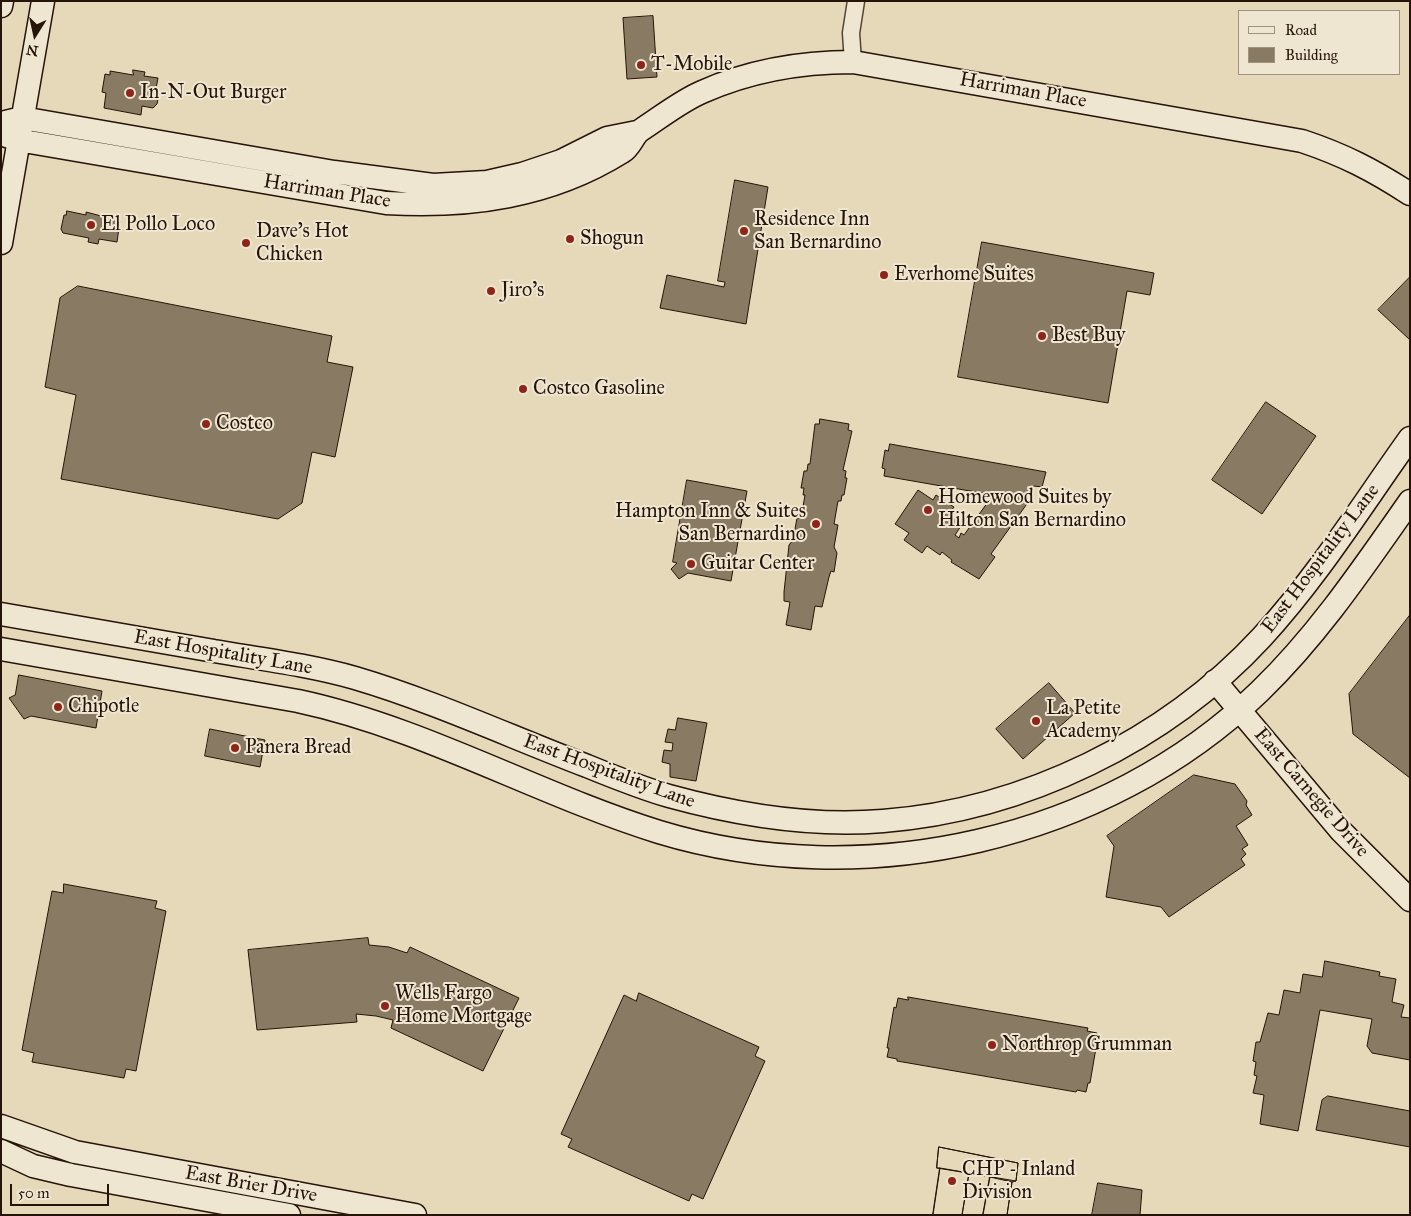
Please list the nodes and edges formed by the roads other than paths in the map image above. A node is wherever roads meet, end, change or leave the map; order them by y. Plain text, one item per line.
1 (2, 1) edge
2 (43, 1) edge
3 (856, 1) edge
4 (1, 6) edge
5 (853, 62) junction
6 (12, 121) edge
7 (637, 132) junction
8 (10, 137) edge
9 (1410, 194) edge
10 (1, 244) edge
11 (1410, 438) edge
12 (1410, 501) edge
13 (1, 614) edge
14 (1, 649) edge
15 (1215, 681) junction
16 (1239, 709) junction
17 (1410, 900) edge
18 (1, 1126) edge
19 (1, 1151) edge
20 (289, 1215) edge
21 (415, 1215) edge

1 - 4 main road
2 - 6 main road
3 - 5 street
5 - 7 main road, Harriman Place
5 - 9 main road, Harriman Place
6 - 7 main road, Harriman Place
6 - 8 main road
7 - 8 main road, Harriman Place
8 - 10 main road
11 - 15 main road, East Hospitality Lane
12 - 16 main road, East Hospitality Lane
13 - 15 main road, East Hospitality Lane
14 - 16 main road, East Hospitality Lane
15 - 16 main road, East Carnegie Drive
16 - 17 main road, East Carnegie Drive
18 - 21 main road, East Brier Drive
19 - 20 main road, East Brier Drive

